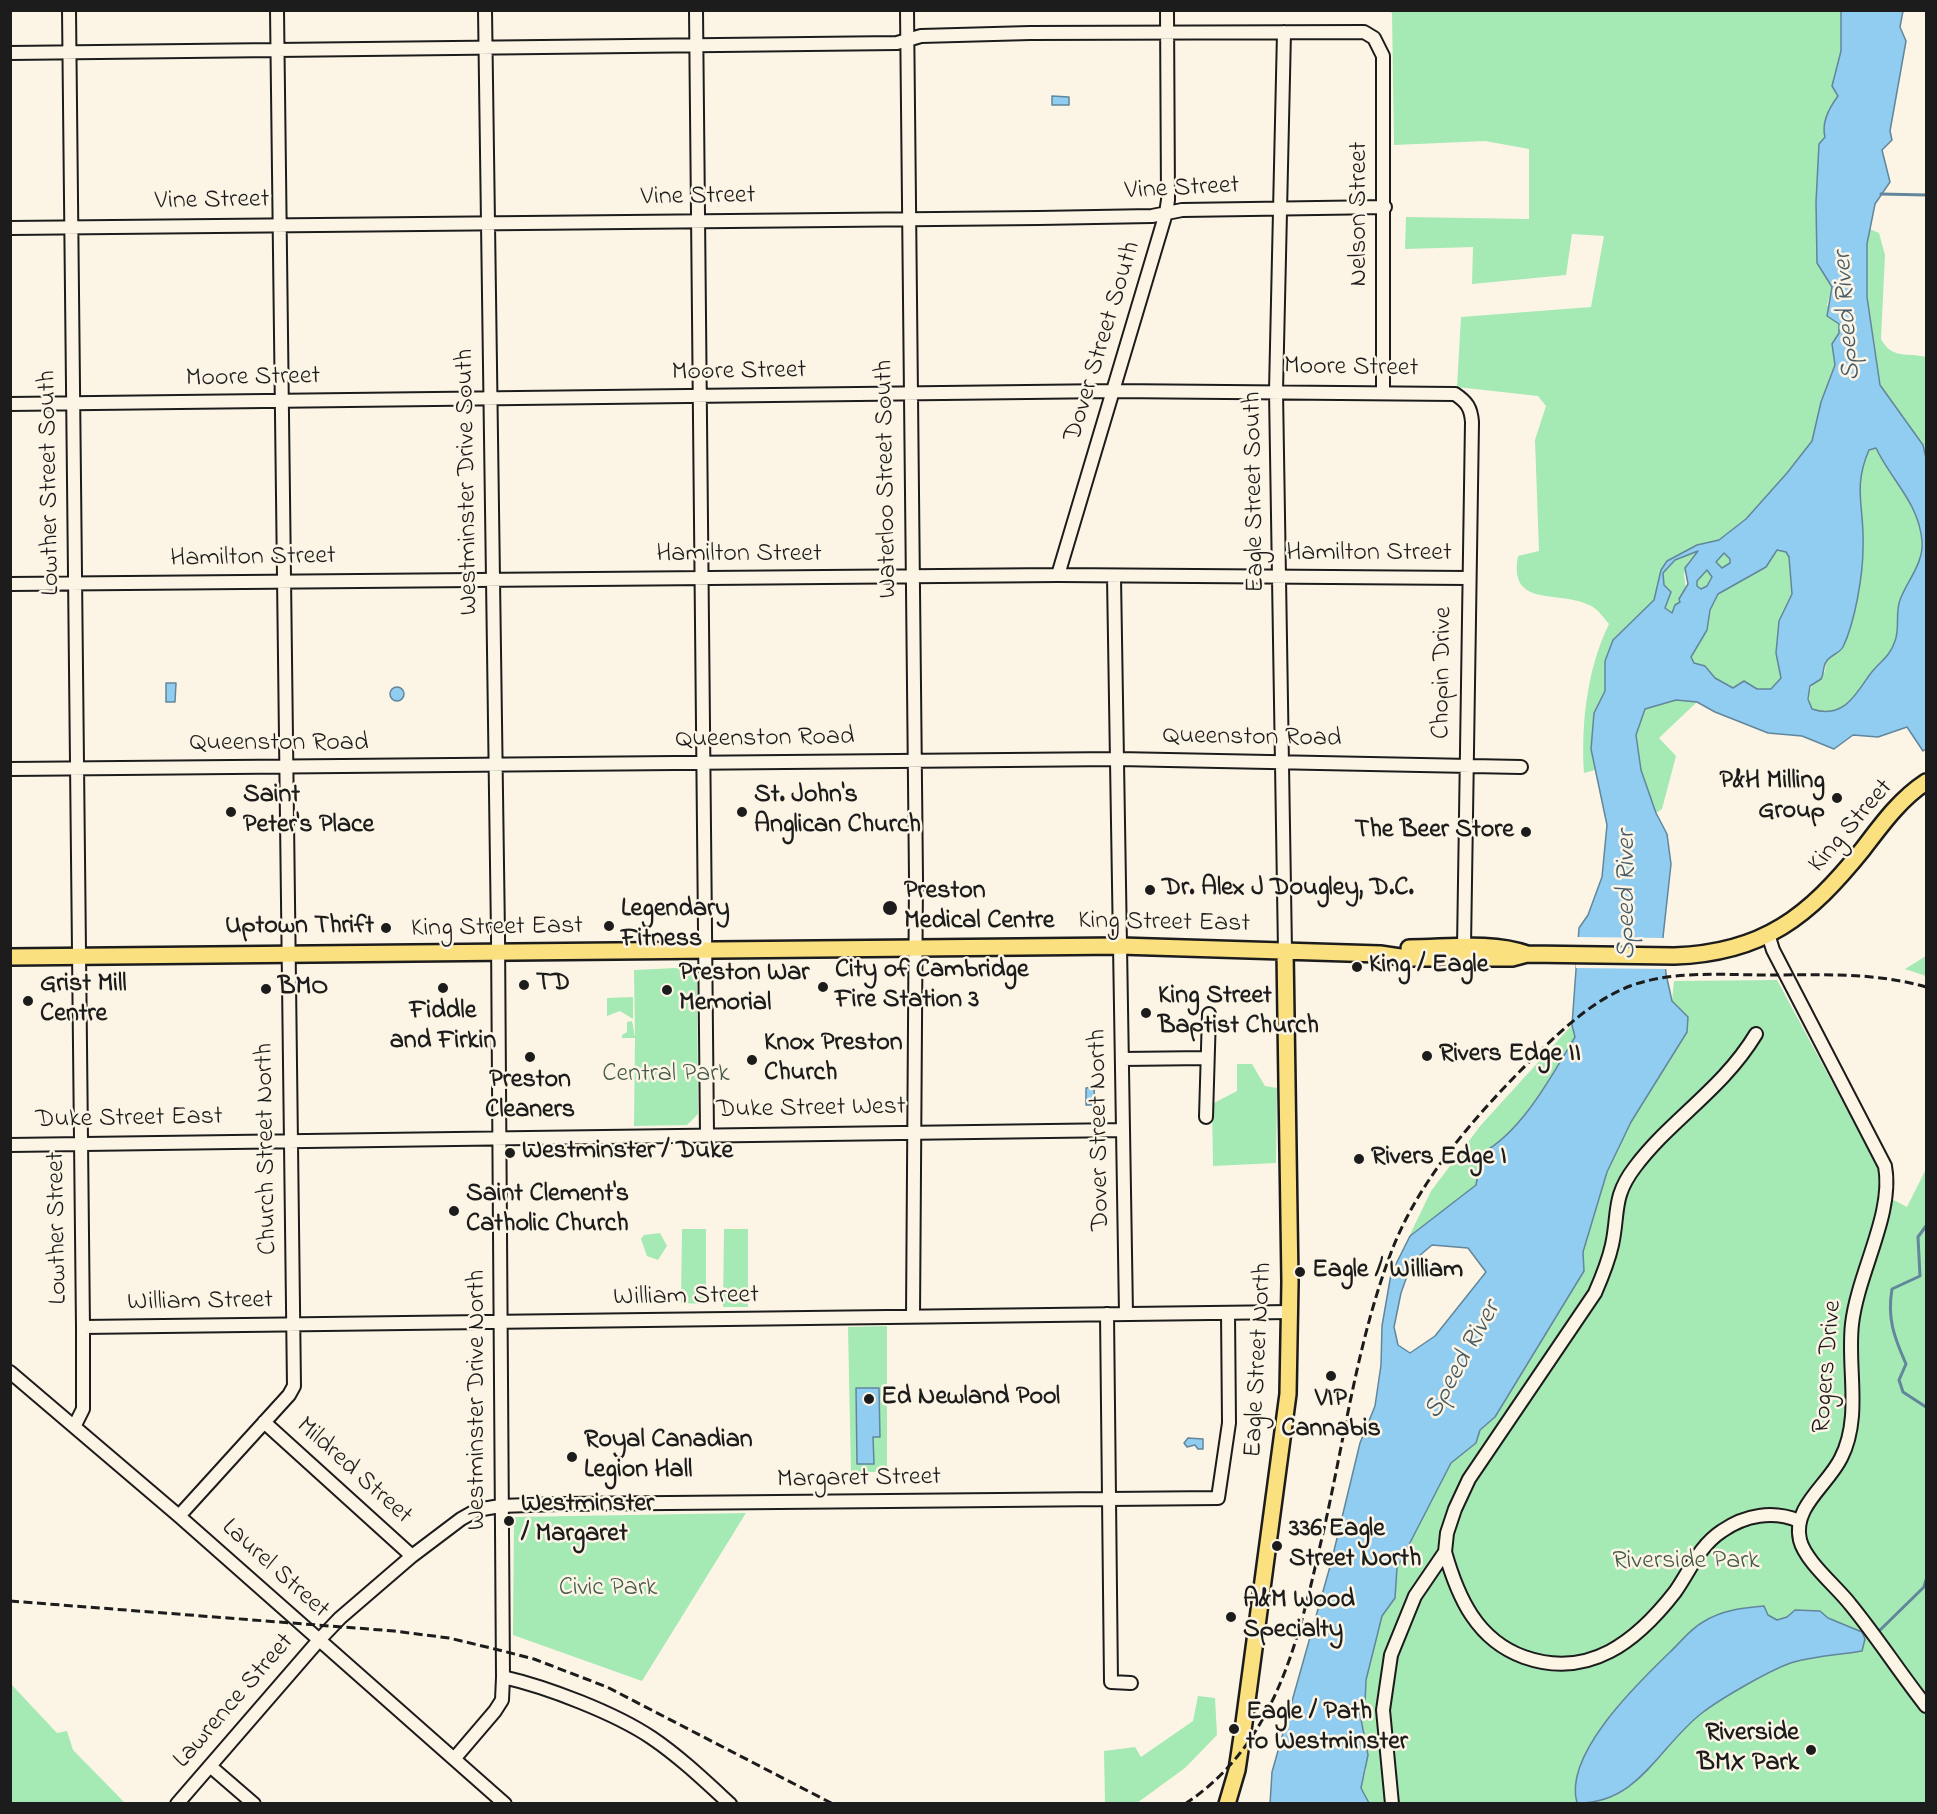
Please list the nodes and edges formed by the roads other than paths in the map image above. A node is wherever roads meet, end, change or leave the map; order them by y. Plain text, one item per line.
1 (69, 10) edge
2 (277, 10) edge
3 (484, 10) edge
4 (696, 10) edge
5 (907, 10) edge
6 (1167, 10) edge
7 (1166, 32) junction
8 (1284, 32) junction
9 (907, 40) junction
10 (696, 45) junction
11 (485, 47) junction
12 (277, 50) junction
13 (10, 53) edge
14 (70, 53) junction
15 (1385, 207) junction
16 (1281, 208) junction
17 (1166, 213) junction
18 (909, 218) junction
19 (699, 221) junction
20 (279, 224) junction
21 (489, 224) junction
22 (73, 227) junction
23 (10, 228) edge
24 (1112, 390) junction
25 (1276, 391) junction
26 (1383, 392) junction
27 (909, 394) junction
28 (699, 396) junction
29 (490, 400) junction
30 (281, 401) junction
31 (1466, 401) joint
32 (72, 403) junction
33 (10, 404) edge
34 (1059, 575) junction
35 (913, 577) junction
36 (1114, 577) junction
37 (1279, 578) junction
38 (1468, 578) junction
39 (494, 579) junction
40 (703, 579) junction
41 (283, 580) junction
42 (10, 584) edge
43 (75, 584) junction
44 (1118, 759) junction
45 (914, 761) junction
46 (704, 763) junction
47 (1282, 763) junction
48 (494, 765) junction
49 (1466, 765) junction
50 (285, 767) junction
51 (1521, 767) dead end
52 (77, 769) junction
53 (10, 770) edge
54 (1926, 782) edge
55 (1768, 934) junction
56 (1120, 945) junction
57 (1464, 947) junction
58 (915, 948) junction
59 (705, 950) junction
60 (1285, 951) junction
61 (498, 952) junction
62 (288, 954) junction
63 (1380, 954) junction
64 (1527, 954) junction
65 (1576, 955) joint
66 (77, 956) junction
67 (10, 957) edge
68 (1209, 1014) dead end
69 (1756, 1034) dead end
70 (1207, 1058) junction
71 (1122, 1059) junction
72 (1206, 1117) dead end
73 (1123, 1130) junction
74 (915, 1132) junction
75 (707, 1134) junction
76 (500, 1137) junction
77 (291, 1140) junction
78 (79, 1143) junction
79 (10, 1145) edge
80 (1290, 1312) junction
81 (1228, 1313) junction
82 (1107, 1314) junction
83 (1126, 1314) junction
84 (912, 1316) junction
85 (501, 1322) junction
86 (294, 1324) junction
87 (83, 1327) junction
88 (10, 1372) edge
89 (264, 1422) junction
90 (75, 1425) junction
91 (1109, 1499) junction
92 (500, 1506) junction
93 (179, 1516) junction
94 (1799, 1521) junction
95 (1446, 1552) junction
96 (412, 1556) junction
97 (319, 1640) junction
98 (503, 1677) junction
99 (1131, 1683) dead end
100 (1926, 1706) edge
101 (454, 1759) junction
102 (210, 1766) junction
103 (177, 1803) edge
104 (254, 1803) edge
105 (505, 1803) edge
106 (730, 1803) edge
107 (1227, 1803) edge
108 (1392, 1803) edge

1 - 14 street, Lowther Street South
2 - 12 street, Church Street North
3 - 11 street, Westminster Drive South
4 - 10 street
5 - 9 street, Waterloo Street South
6 - 7 street, Dover Street South
7 - 8 street
7 - 9 street
7 - 17 street, Dover Street South
8 - 15 street, Nelson Street
8 - 16 street, Eagle Street South
9 - 10 street
9 - 18 street, Waterloo Street South
10 - 11 street
10 - 19 street
11 - 12 street
11 - 21 street, Westminster Drive South
12 - 14 street
12 - 20 street, Church Street North
13 - 14 street
14 - 22 street, Lowther Street South
15 - 16 street, Vine Street
15 - 26 street, Nelson Street
16 - 17 street, Vine Street
16 - 25 street, Eagle Street South
17 - 18 street, Vine Street
17 - 24 street, Dover Street South
18 - 19 street, Vine Street
18 - 27 street, Waterloo Street South
19 - 21 street, Vine Street
19 - 28 street
20 - 21 street, Vine Street
20 - 22 street, Vine Street
20 - 30 street, Church Street North
21 - 29 street, Westminster Drive South
22 - 23 street, Vine Street
22 - 32 street, Lowther Street South
24 - 25 street, Moore Street
24 - 27 street, Moore Street
24 - 34 street, Dover Street South
25 - 26 street, Moore Street
25 - 37 street, Eagle Street South
26 - 31 street, Moore Street
27 - 28 street, Moore Street
27 - 35 street, Waterloo Street South
28 - 29 street, Moore Street
28 - 40 street
29 - 30 street, Moore Street
29 - 39 street, Westminster Drive South
30 - 32 street, Moore Street
30 - 41 street, Church Street North
31 - 38 street, Chopin Drive
32 - 33 street, Moore Street
32 - 43 street, Lowther Street South
34 - 35 street, Hamilton Street
34 - 36 street, Hamilton Street
35 - 40 street, Hamilton Street
35 - 45 street, Waterloo Street South
36 - 37 street, Hamilton Street
36 - 44 street
37 - 38 street, Hamilton Street
37 - 47 street, Eagle Street South
38 - 49 street, Chopin Drive
39 - 40 street, Hamilton Street
39 - 41 street, Hamilton Street
39 - 48 street, Westminster Drive South
40 - 46 street
41 - 43 street, Hamilton Street
41 - 50 street, Church Street North
42 - 43 street, Hamilton Street
43 - 52 street, Lowther Street South
44 - 45 street, Queenston Road
44 - 47 street, Queenston Road
44 - 56 street
45 - 46 street, Queenston Road
45 - 58 street, Waterloo Street South
46 - 48 street, Queenston Road
46 - 59 street
47 - 49 street, Queenston Road
47 - 60 street, Eagle Street South
48 - 50 street, Queenston Road
48 - 61 street, Westminster Drive South
49 - 51 street, Queenston Road
49 - 57 street, Chopin Drive
50 - 52 street, Queenston Road
50 - 62 street, Church Street North
52 - 53 street, Queenston Road
52 - 66 street, Lowther Street South
54 - 55 main road, King Street
55 - 65 main road, King Street
55 - 94 street, Rogers Drive
56 - 58 main road, King Street East
56 - 60 main road, King Street East
56 - 71 street, Dover Street North
57 - 63 main road, King Street East
57 - 64 main road, King Street East
58 - 59 main road, King Street East
58 - 74 street, Waterloo Street South
59 - 61 main road, King Street East
59 - 75 street
60 - 63 main road, King Street East
60 - 80 main road, Eagle Street North
61 - 62 main road, King Street East
61 - 76 street, Westminster Drive North
62 - 66 main road, King Street East
62 - 77 street, Church Street North
63 - 64 main road, King Street East
64 - 65 main road, King Street East
66 - 67 main road, King Street East
66 - 78 street, Lowther Street
68 - 70 street
69 - 95 street
70 - 71 street
70 - 72 street
71 - 73 street, Dover Street North
73 - 74 street, Duke Street West
73 - 83 street, Dover Street North
74 - 75 street, Duke Street West
74 - 84 street, Waterloo Street South
75 - 76 street, Duke Street West
76 - 77 street, Duke Street East
76 - 85 street, Westminster Drive North
77 - 78 street, Duke Street East
77 - 86 street, Church Street North
78 - 79 street, Duke Street East
78 - 87 street, Lowther Street
80 - 81 street, William Street
80 - 107 main road, Eagle Street North
81 - 83 street, William Street
81 - 91 street, Margaret Street
82 - 83 street, William Street
82 - 84 street, William Street
82 - 91 street
84 - 85 street, William Street
85 - 86 street, William Street
85 - 92 street, Westminster Drive North
86 - 87 street, William Street
86 - 89 street, Church Street North
87 - 90 street, Lowther Street
88 - 90 street, Laurel Street
89 - 93 street, Church Street North
89 - 96 street, Mildred Street
90 - 93 street, Laurel Street
91 - 92 street, Margaret Street
91 - 99 street
92 - 96 street, Lawrence Street
92 - 98 street, Westminster Drive North
93 - 97 street, Laurel Street
94 - 95 street
94 - 100 street
95 - 108 street
96 - 97 street, Lawrence Street
97 - 101 street, Laurel Street
97 - 102 street, Lawrence Street
98 - 101 street, Westminster Drive North
98 - 106 street
101 - 105 street, Laurel Street
102 - 103 street, Lawrence Street
102 - 104 street

